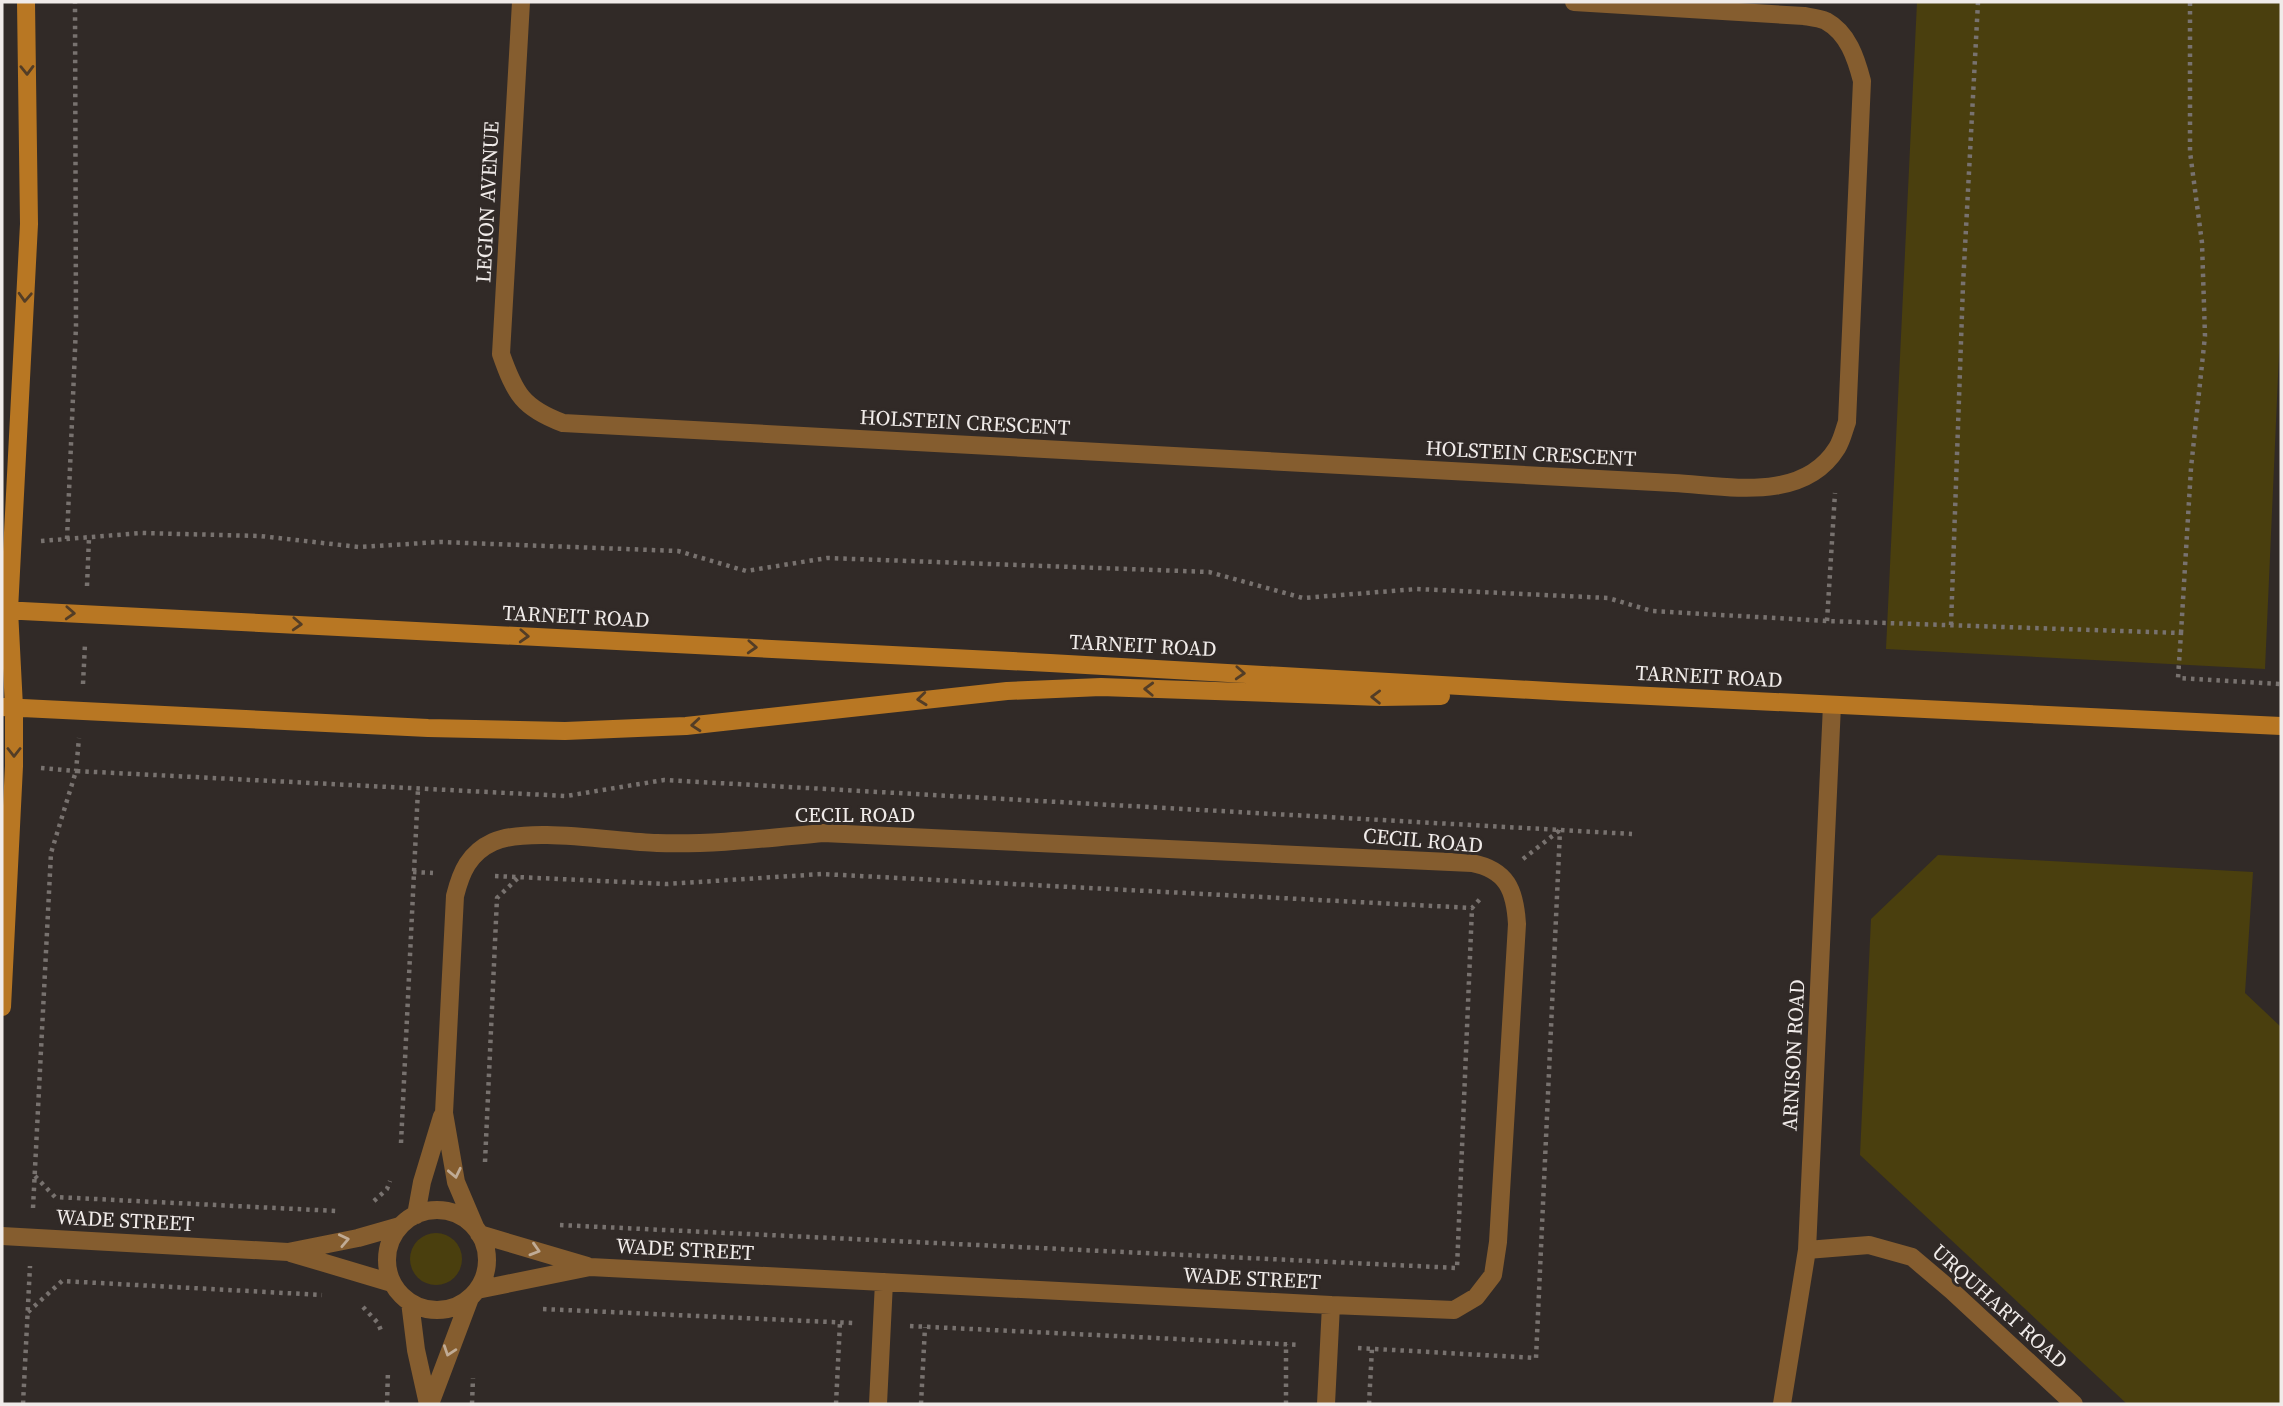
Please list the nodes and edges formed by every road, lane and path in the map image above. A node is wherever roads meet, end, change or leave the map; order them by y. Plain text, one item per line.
1 (26, 2) edge
2 (75, 2) edge
3 (521, 2) edge
4 (1574, 2) edge
5 (1978, 2) edge
6 (2190, 2) edge
7 (522, 399) joint
8 (1838, 447) junction
9 (67, 539) junction
10 (14, 542) junction
11 (5, 610) edge
12 (1827, 621) junction
13 (1951, 625) junction
14 (2181, 633) junction
15 (2281, 684) edge
16 (1567, 692) junction
17 (1832, 705) junction
18 (8, 707) edge
19 (2281, 726) edge
20 (418, 789) junction
21 (1560, 830) junction
22 (1632, 834) dead end
23 (413, 872) junction
24 (460, 875) junction
25 (1501, 876) junction
26 (519, 877) junction
27 (1472, 908) junction
28 (2, 1007) edge
29 (443, 1113) junction
30 (401, 1148) dead end
31 (34, 1176) junction
32 (422, 1182) junction
33 (456, 1182) junction
34 (366, 1205) dead end
35 (339, 1211) dead end
36 (416, 1215) junction
37 (555, 1225) dead end
38 (400, 1226) junction
39 (478, 1232) junction
40 (2, 1236) edge
41 (31, 1238) junction
42 (1807, 1250) junction
43 (288, 1252) junction
44 (590, 1267) junction
45 (884, 1282) junction
46 (392, 1283) junction
47 (473, 1294) junction
48 (335, 1296) dead end
49 (410, 1302) junction
50 (1331, 1305) junction
51 (540, 1310) dead end
52 (27, 1312) junction
53 (840, 1322) junction
54 (883, 1324) junction
55 (925, 1327) junction
56 (1286, 1344) junction
57 (1329, 1347) junction
58 (1372, 1349) junction
59 (388, 1360) dead end
60 (23, 1404) edge
61 (387, 1404) edge
62 (429, 1404) edge
63 (836, 1404) edge
64 (878, 1404) edge
65 (921, 1404) edge
66 (1286, 1404) edge
67 (1326, 1404) edge
68 (1369, 1404) edge
69 (1783, 1404) edge
70 (2074, 1404) edge

1 -> 10 street
2 - 9 path
3 - 7 street, LEGION AVENUE
4 - 8 street, HOLSTEIN CRESCENT
5 - 13 path
6 - 14 path
7 - 8 street, HOLSTEIN CRESCENT
8 - 12 path
9 - 10 path
9 - 12 path
10 - 11 street
11 -> 16 street, TARNEIT ROAD
11 - 18 street
12 - 13 path
13 - 14 path
14 - 15 path
16 - 17 street, TARNEIT ROAD
16 -> 18 street
17 - 19 street, TARNEIT ROAD
17 - 42 street, ARNISON ROAD
18 -> 28 street
20 - 21 path
20 - 23 path
20 - 31 path
21 - 22 path
21 - 25 path
21 - 58 path
23 - 24 path
23 - 30 path
24 - 25 street, CECIL ROAD
24 - 26 path
24 - 29 street
25 - 27 path
25 - 50 street, WADE STREET
26 - 27 path
26 - 33 path
27 - 37 path
29 - 32 street
29 -> 33 street
31 - 35 path
31 - 41 path
32 - 34 path
32 - 36 street
33 - 39 street
36 - 38 street
36 - 39 street
43 -> 38 street, WADE STREET
38 - 46 street
39 -> 44 street, WADE STREET
39 - 47 street
40 - 41 street, WADE STREET
41 - 43 street, WADE STREET
41 - 52 path
42 - 69 street, ARNISON ROAD
42 - 70 street, URQUHART ROAD
43 - 46 street, WADE STREET
44 - 45 street, WADE STREET
44 - 47 street, WADE STREET
45 - 50 street, WADE STREET
45 - 54 street
46 - 49 street
47 - 49 street
47 -> 62 street
48 - 52 path
49 - 62 street
50 - 57 street
51 - 53 path
52 - 60 path
53 - 54 path
53 - 63 path
54 - 55 path
54 - 64 street
55 - 56 path
55 - 65 path
56 - 57 path
56 - 66 path
57 - 58 path
57 - 67 street
58 - 68 path
59 - 61 path

